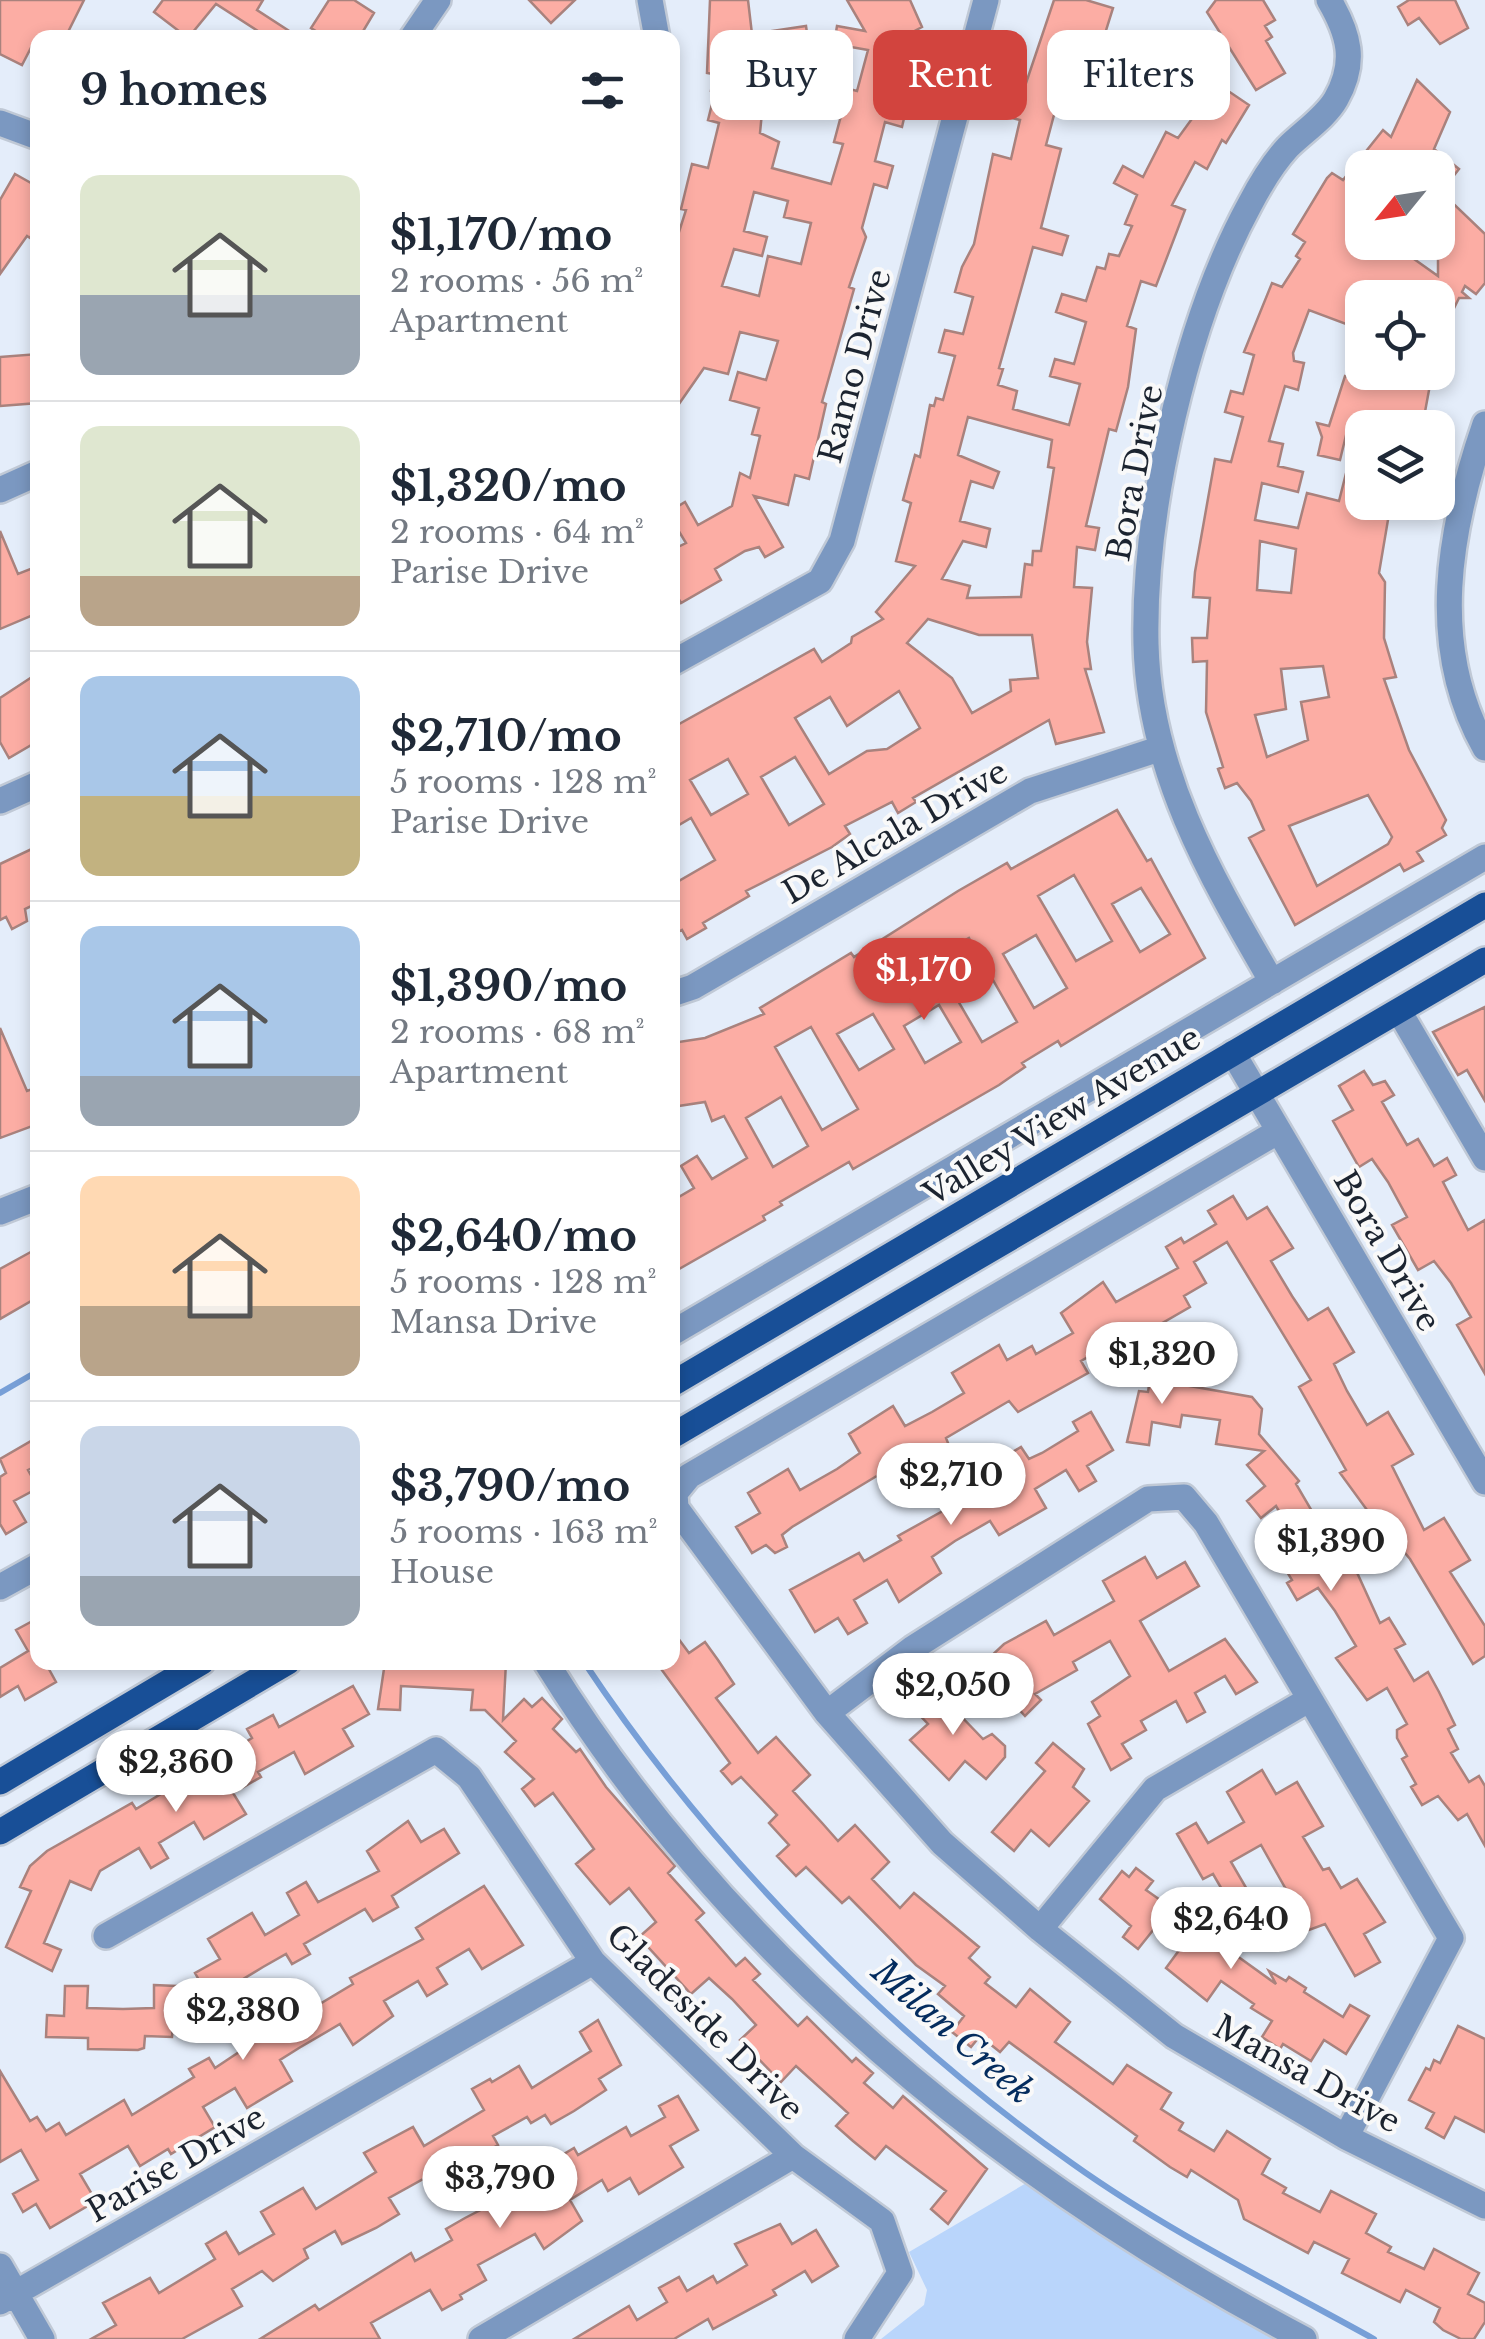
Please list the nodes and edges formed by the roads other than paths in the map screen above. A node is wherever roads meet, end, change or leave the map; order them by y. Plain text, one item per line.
1 (650, 0) edge
2 (986, 0) edge
3 (1329, 0) edge
4 (429, 3) edge
5 (416, 30) edge
6 (656, 30) edge
7 (0, 124) edge
8 (30, 135) edge
9 (1485, 424) edge
10 (30, 477) edge
11 (1478, 478) edge
12 (0, 490) edge
13 (680, 660) edge
14 (1485, 748) edge
15 (1159, 749) junction
16 (30, 788) edge
17 (0, 801) edge
18 (1485, 856) edge
19 (1485, 905) edge
20 (1485, 960) edge
21 (1272, 982) junction
22 (680, 991) edge
23 (1399, 1010) junction
24 (1233, 1053) junction
25 (1257, 1094) junction
26 (1279, 1131) junction
27 (1485, 1158) edge
28 (30, 1201) edge
29 (0, 1212) edge
30 (680, 1328) edge
31 (680, 1379) edge
32 (680, 1431) edge
33 (1485, 1482) edge
34 (680, 1488) edge
35 (680, 1513) edge
36 (30, 1571) edge
37 (0, 1588) edge
38 (189, 1670) edge
39 (274, 1670) edge
40 (551, 1670) edge
41 (1310, 1699) junction
42 (827, 1713) junction
43 (0, 1782) edge
44 (0, 1832) edge
45 (1040, 1929) junction
46 (106, 1936) dead end
47 (593, 1962) junction
48 (1346, 2137) junction
49 (793, 2156) junction
50 (1485, 2206) edge
51 (0, 2266) edge
52 (8, 2297) edge
53 (42, 2339) edge
54 (481, 2339) edge
55 (856, 2339) edge
56 (1304, 2339) edge

1 - 6 street
2 - 13 street, Ramo Drive
3 - 15 street, Bora Drive
4 - 5 street
7 - 8 street
9 - 11 street
10 - 12 street
11 - 14 street
15 - 21 street, Bora Drive
15 - 22 street, De Alcala Drive
16 - 17 street
18 - 21 street, Valley View Avenue
19 - 24 main road, Valley View Avenue
20 - 23 main road
21 - 30 street, Valley View Avenue
23 - 25 main road
23 - 27 street
24 - 25 street, Bora Drive
24 - 31 main road, Valley View Avenue
25 - 26 street, Bora Drive
25 - 32 main road
26 - 33 street, Bora Drive
26 - 34 street, Mansa Drive
28 - 29 street
35 - 42 street, Mansa Drive
36 - 37 street
38 - 43 main road
39 - 44 main road
40 - 56 street
41 - 42 street
41 - 45 street
41 - 48 street
42 - 45 street, Mansa Drive
45 - 48 street, Mansa Drive
46 - 47 street, Gladeside Drive
47 - 49 street, Gladeside Drive
47 - 52 street, Parise Drive
48 - 50 street, Mansa Drive
49 - 54 street
49 - 55 street, Gladeside Drive
51 - 52 street
52 - 53 street

